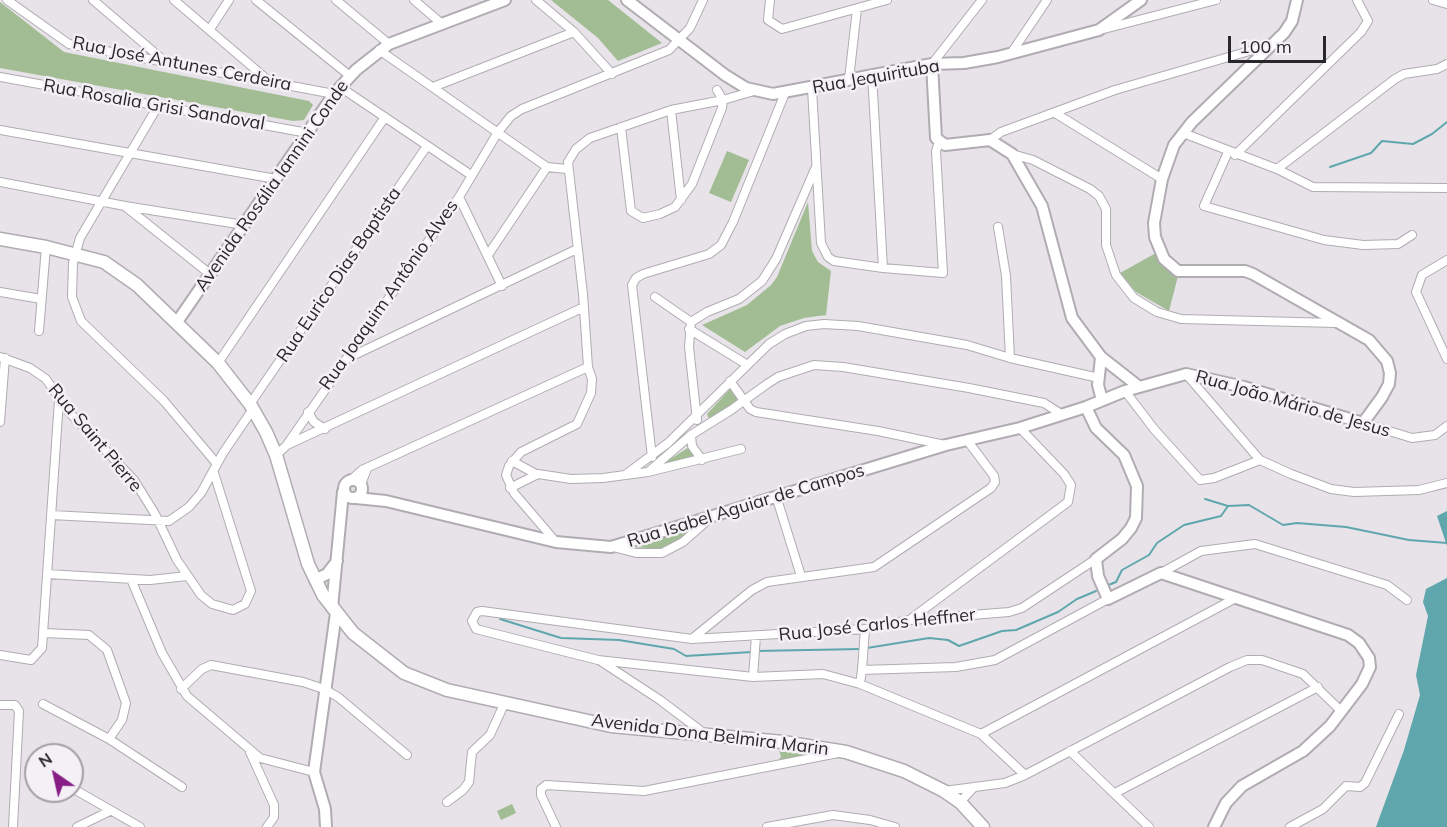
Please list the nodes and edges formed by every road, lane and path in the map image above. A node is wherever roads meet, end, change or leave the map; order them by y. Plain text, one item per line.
1 (7, 0) edge
2 (93, 0) edge
3 (174, 0) edge
4 (229, 0) edge
5 (256, 0) edge
6 (336, 0) edge
7 (414, 0) edge
8 (536, 0) edge
9 (629, 0) edge
10 (703, 0) edge
11 (770, 0) edge
12 (887, 0) edge
13 (982, 0) edge
14 (1047, 0) edge
15 (1141, 0) edge
16 (1216, 0) edge
17 (1297, 0) edge
18 (1357, 0) edge
19 (1433, 0) edge
20 (496, 1) edge
21 (1447, 4) edge
22 (857, 9) junction
23 (442, 24) junction
24 (210, 29) junction
25 (1099, 30) junction
26 (574, 32) junction
27 (681, 41) junction
28 (389, 44) junction
29 (1274, 44) junction
30 (379, 50) junction
31 (1012, 52) junction
32 (163, 60) junction
33 (932, 64) junction
34 (1447, 64) edge
35 (612, 74) junction
36 (872, 74) junction
37 (350, 75) junction
38 (725, 75) junction
39 (0, 77) edge
40 (849, 79) junction
41 (269, 81) junction
42 (433, 87) junction
43 (812, 89) junction
44 (717, 90) junction
45 (337, 91) junction
46 (754, 91) junction
47 (785, 93) junction
48 (723, 100) junction
49 (710, 101) junction
50 (158, 106) junction
51 (671, 110) junction
52 (1054, 113) junction
53 (385, 117) junction
54 (621, 127) junction
55 (0, 130) edge
56 (498, 132) junction
57 (308, 133) junction
58 (1183, 133) junction
59 (990, 140) junction
60 (939, 142) junction
61 (427, 146) junction
62 (131, 154) junction
63 (1012, 154) junction
64 (1232, 154) junction
65 (547, 167) junction
66 (815, 168) junction
67 (567, 169) junction
68 (1277, 169) junction
69 (471, 175) junction
70 (276, 179) junction
71 (1162, 179) junction
72 (0, 182) edge
73 (1447, 188) edge
74 (459, 197) junction
75 (101, 200) junction
76 (681, 200) junction
77 (125, 206) junction
78 (152, 210) junction
79 (149, 223) junction
80 (244, 225) junction
81 (998, 227) dead end
82 (1412, 235) dead end
83 (0, 239) edge
84 (46, 247) junction
85 (577, 249) junction
86 (75, 254) junction
87 (488, 255) junction
88 (1447, 261) edge
89 (883, 268) junction
90 (210, 274) junction
91 (502, 286) junction
92 (0, 292) edge
93 (655, 297) dead end
94 (41, 300) junction
95 (584, 307) junction
96 (177, 322) junction
97 (1341, 323) junction
98 (690, 325) junction
99 (39, 331) dead end
100 (362, 333) junction
101 (375, 345) junction
102 (1101, 357) junction
103 (2, 358) edge
104 (1010, 358) junction
105 (344, 359) junction
106 (1447, 359) edge
107 (218, 363) junction
108 (746, 364) junction
109 (588, 367) junction
110 (1186, 374) junction
111 (1099, 378) junction
112 (730, 381) junction
113 (1138, 386) junction
114 (1125, 390) junction
115 (59, 400) junction
116 (745, 400) junction
117 (1102, 400) junction
118 (252, 406) junction
119 (1086, 407) junction
120 (308, 412) junction
121 (1061, 414) junction
122 (696, 417) junction
123 (0, 422) edge
124 (1363, 423) junction
125 (1447, 426) edge
126 (1020, 428) junction
127 (325, 429) junction
128 (699, 429) junction
129 (691, 435) junction
130 (967, 440) junction
131 (946, 445) junction
132 (286, 446) junction
133 (741, 448) dead end
134 (276, 455) junction
135 (652, 457) junction
136 (702, 460) junction
137 (1260, 460) junction
138 (512, 461) junction
139 (218, 464) junction
140 (648, 472) junction
141 (214, 473) junction
142 (538, 474) junction
143 (625, 475) junction
144 (1447, 483) edge
145 (510, 488) junction
146 (354, 490) junction
147 (777, 499) junction
148 (51, 515) junction
149 (709, 518) junction
150 (159, 522) junction
151 (556, 542) junction
152 (611, 547) junction
153 (1096, 559) junction
154 (337, 561) junction
155 (1161, 573) junction
156 (47, 574) junction
157 (187, 576) junction
158 (801, 576) junction
159 (131, 579) junction
160 (315, 580) junction
161 (1108, 599) junction
162 (1234, 599) junction
163 (1407, 600) dead end
164 (334, 611) junction
165 (910, 620) junction
166 (865, 629) junction
167 (44, 633) junction
168 (756, 636) junction
169 (692, 639) junction
170 (0, 655) edge
171 (598, 660) junction
172 (862, 670) junction
173 (753, 677) junction
174 (860, 684) junction
175 (1318, 687) junction
176 (324, 688) junction
177 (181, 689) junction
178 (505, 702) junction
179 (43, 704) dead end
180 (0, 705) edge
181 (1341, 711) junction
182 (1399, 714) dead end
183 (981, 734) junction
184 (706, 735) junction
185 (109, 740) junction
186 (250, 751) junction
187 (1070, 751) junction
188 (846, 752) junction
189 (407, 754) dead end
190 (314, 772) junction
191 (1025, 775) junction
192 (182, 787) dead end
193 (974, 787) junction
194 (944, 791) junction
195 (1115, 793) junction
196 (84, 795) edge
197 (447, 802) dead end
198 (960, 802) junction
199 (110, 811) junction
200 (13, 827) edge
201 (77, 827) edge
202 (140, 827) edge
203 (267, 827) edge
204 (326, 827) edge
205 (556, 827) edge
206 (767, 827) edge
207 (895, 827) edge
208 (983, 827) edge
209 (1149, 827) edge
210 (1214, 827) edge
211 (1290, 827) edge

1 - 32 street, Rua José Antunes Cerdeira
2 - 32 street
3 - 24 street
4 - 24 street
5 - 37 street
6 - 28 street
7 - 23 street
8 - 26 street
9 - 27 street, Rua Jequirituba
10 - 27 street
11 - 22 street
12 - 22 street
13 - 33 street
14 - 31 street
15 - 25 street, Rua Jequirituba
16 - 25 street
17 - 29 street
18 - 64 street
19 - 21 street
20 - 23 street, Avenida Rosália Iannini Conde
22 - 40 street
23 - 28 street, Avenida Rosália Iannini Conde
24 - 41 street
25 - 31 street, Rua Jequirituba
26 - 35 street
26 - 42 street
27 - 35 street, Rua Joaquim Antônio Alves
27 - 38 street, Rua Jequirituba
28 - 30 street, Avenida Rosália Iannini Conde
29 - 52 street
29 - 58 street
30 - 37 street, Avenida Rosália Iannini Conde
30 - 42 street
31 - 33 street, Rua Jequirituba
32 - 41 street, Rua José Antunes Cerdeira
33 - 36 street, Rua Jequirituba
33 - 60 street
34 - 68 street
35 - 56 street, Rua Joaquim Antônio Alves
36 - 40 street, Rua Jequirituba
36 - 89 street
37 - 45 street, Avenida Rosália Iannini Conde
38 - 44 street
38 - 46 street, Rua Jequirituba
39 - 50 street, Rua Rosalia Grisi Sandoval
40 - 43 street, Rua Jequirituba
41 - 45 street, Rua José Antunes Cerdeira
42 - 56 street
43 - 47 street, Rua Jequirituba
43 - 66 street
44 - 48 street
44 - 49 street
45 - 53 street
45 - 57 street, Avenida Rosália Iannini Conde
46 - 47 street, Rua Jequirituba
46 - 48 street
47 - 135 street
48 - 49 street
48 - 76 street
49 - 51 street
50 - 57 street, Rua Rosalia Grisi Sandoval
50 - 62 street
51 - 54 street
51 - 76 street
52 - 59 street
52 - 71 street
53 - 61 street
53 - 107 street
54 - 67 street
54 - 76 street
55 - 62 street
56 - 65 street
56 - 69 street, Rua Joaquim Antônio Alves
57 - 70 street, Avenida Rosália Iannini Conde
58 - 64 street
58 - 71 street
59 - 60 street
59 - 63 street
60 - 89 street
61 - 69 street
61 - 118 street, Rua Eurico Dias Baptista
62 - 70 street
62 - 75 street
63 - 97 street
63 - 102 street
64 - 68 street
64 - 82 street
65 - 67 street
65 - 87 street
66 - 89 street
66 - 98 street
67 - 85 street
68 - 73 street
69 - 74 street, Rua Joaquim Antônio Alves
70 - 80 street, Avenida Rosália Iannini Conde
71 - 97 street
72 - 75 street
74 - 87 street
74 - 100 street, Rua Joaquim Antônio Alves
75 - 77 street
75 - 86 street
77 - 78 street
77 - 79 street
78 - 79 street
78 - 80 street
79 - 90 street
80 - 90 street, Avenida Rosália Iannini Conde
81 - 104 street
83 - 84 main road, Avenida Dona Belmira Marin
84 - 86 main road, Avenida Dona Belmira Marin
84 - 94 street
85 - 91 street
85 - 95 street
86 - 96 main road, Avenida Dona Belmira Marin
86 - 139 street
87 - 91 street
88 - 106 street
90 - 96 street, Avenida Rosália Iannini Conde
91 - 101 street
92 - 94 street
93 - 98 street
94 - 99 street
95 - 109 street
95 - 127 street
96 - 107 main road, Avenida Dona Belmira Marin
97 - 124 street
98 - 108 street
98 - 122 street
100 - 101 street
100 - 105 street, Rua Joaquim Antônio Alves
101 - 105 street
102 - 111 street
102 - 113 street
103 - 115 street, Rua Saint Pierre
103 - 123 street
104 - 108 street
104 - 111 street
105 - 120 street, Rua Joaquim Antônio Alves
107 - 118 main road, Avenida Dona Belmira Marin
108 - 112 street
109 - 138 street
109 - 146 street
110 - 113 street, Rua João Mário de Jesus
110 - 124 street, Rua João Mário de Jesus
110 - 137 street
111 - 117 street
112 - 116 street
112 - 122 street
113 - 114 street, Rua João Mário de Jesus
114 - 117 street, Rua João Mário de Jesus
114 - 137 street
115 - 148 street
115 - 150 street, Rua Saint Pierre
116 - 121 street
116 - 128 street
116 - 131 street
117 - 119 street, Rua Isabel Aguiar de Campos
118 - 134 main road, Avenida Dona Belmira Marin
118 - 139 street, Rua Eurico Dias Baptista
119 - 121 street, Rua Isabel Aguiar de Campos
119 - 153 street, Rua José Carlos Heffner
120 - 127 street
120 - 132 street, Rua Joaquim Antônio Alves
121 - 126 street, Rua Isabel Aguiar de Campos
122 - 128 street
122 - 135 street
124 - 125 street, Rua João Mário de Jesus
126 - 130 street, Rua Isabel Aguiar de Campos
126 - 165 street
127 - 132 street
128 - 129 street
129 - 136 street
129 - 140 street
130 - 131 street, Rua Isabel Aguiar de Campos
130 - 158 street
131 - 147 street, Rua Isabel Aguiar de Campos
132 - 134 street, Rua Joaquim Antônio Alves
133 - 136 street
134 - 160 main road, Avenida Dona Belmira Marin
135 - 143 street
136 - 140 street
137 - 144 street
138 - 142 street
138 - 145 street
139 - 141 street, Rua Eurico Dias Baptista
140 - 143 street
141 - 150 street, Rua Eurico Dias Baptista
141 - 157 street, Rua Saint Pierre
142 - 143 street
142 - 145 street
145 - 151 street
146 - 151 street, Rua Isabel Aguiar de Campos
146 - 154 street
147 - 149 street, Rua Isabel Aguiar de Campos
147 - 158 street
148 - 150 street
148 - 156 street
149 - 152 street, Rua Isabel Aguiar de Campos
149 - 152 street
150 - 157 street, Rua Saint Pierre
151 - 152 street, Rua Isabel Aguiar de Campos
153 - 161 street
153 - 165 street, Rua José Carlos Heffner
154 - 160 street
154 - 164 street
155 - 161 street
155 - 162 street
155 - 163 street
156 - 159 street
156 - 167 street
157 - 159 street
158 - 169 street
159 - 177 street
160 - 164 main road, Avenida Dona Belmira Marin
161 - 172 street
162 - 181 street
162 - 183 street
164 - 176 street
164 - 178 main road, Avenida Dona Belmira Marin
165 - 166 street, Rua José Carlos Heffner
166 - 168 street, Rua José Carlos Heffner
166 - 172 street
167 - 170 street
167 - 185 street
168 - 169 street, Rua José Carlos Heffner
168 - 173 street
169 - 171 street, Rua José Carlos Heffner
171 - 173 street
171 - 184 street
172 - 174 street
173 - 174 street
174 - 183 street
175 - 181 street
175 - 187 street
175 - 195 street
176 - 177 street
176 - 189 street
176 - 190 street
177 - 186 street
178 - 184 main road, Avenida Dona Belmira Marin
178 - 197 street
179 - 185 street
180 - 200 street
181 - 210 street
182 - 211 street
183 - 191 street
184 - 188 main road, Avenida Dona Belmira Marin
185 - 192 street
186 - 190 street
186 - 203 street
187 - 191 street
187 - 195 street
188 - 194 main road, Avenida Dona Belmira Marin
188 - 205 street
190 - 204 street
191 - 193 street
193 - 194 street
193 - 198 street
194 - 198 main road, Avenida Dona Belmira Marin
195 - 209 street
196 - 199 street
198 - 208 main road, Avenida Dona Belmira Marin
199 - 201 street
199 - 202 street
206 - 207 street

